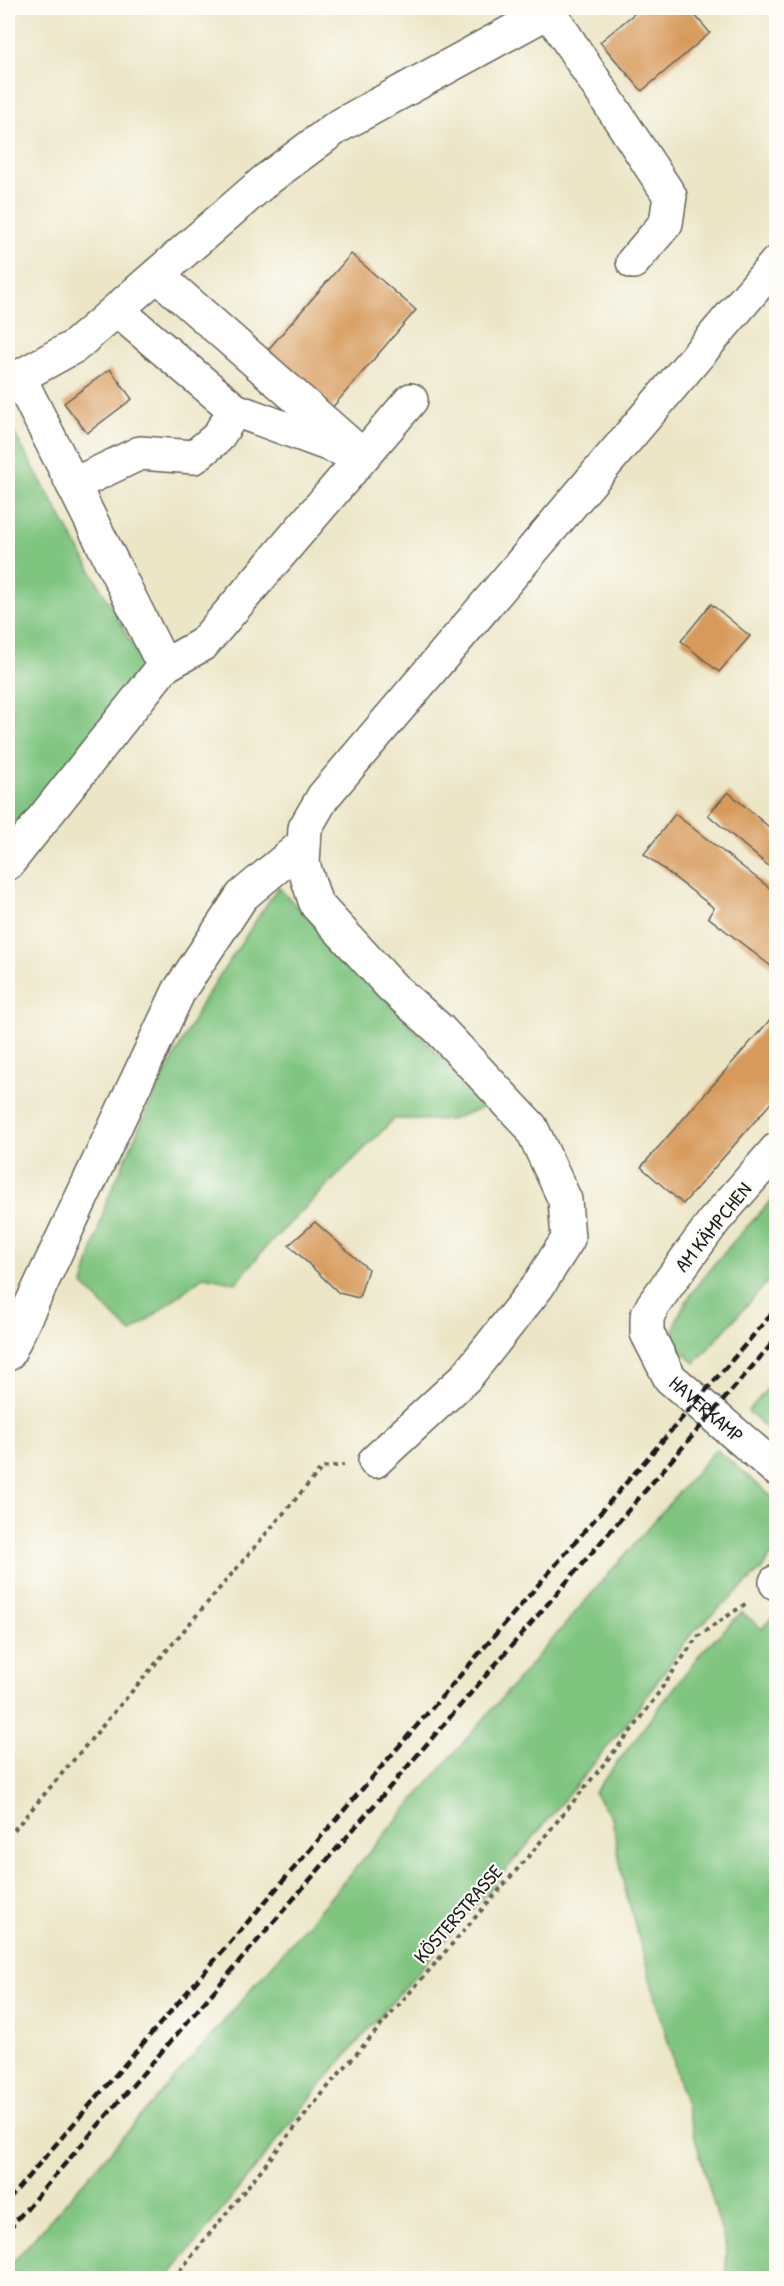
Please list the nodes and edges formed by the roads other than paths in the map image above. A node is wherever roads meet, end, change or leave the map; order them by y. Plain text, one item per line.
1 (552, 9) edge
2 (633, 262) dead end
3 (777, 263) edge
4 (157, 275) junction
5 (117, 310) junction
6 (11, 379) edge
7 (411, 400) dead end
8 (235, 410) junction
9 (363, 456) junction
10 (73, 485) junction
11 (164, 666) junction
12 (304, 844) junction
13 (8, 863) edge
14 (777, 1150) edge
15 (653, 1305) joint
16 (8, 1354) edge
17 (375, 1461) road end
18 (777, 1469) edge

1 - 2 street
1 - 4 street
3 - 12 street
4 - 5 street
4 - 9 street
5 - 6 street
5 - 8 street
6 - 10 street
7 - 9 street
8 - 9 street
8 - 10 street
9 - 11 street
10 - 11 street
11 - 13 street
12 - 16 street
12 - 17 street
14 - 15 street, AM KÄMPCHEN
15 - 18 street, HAVERKAMP

